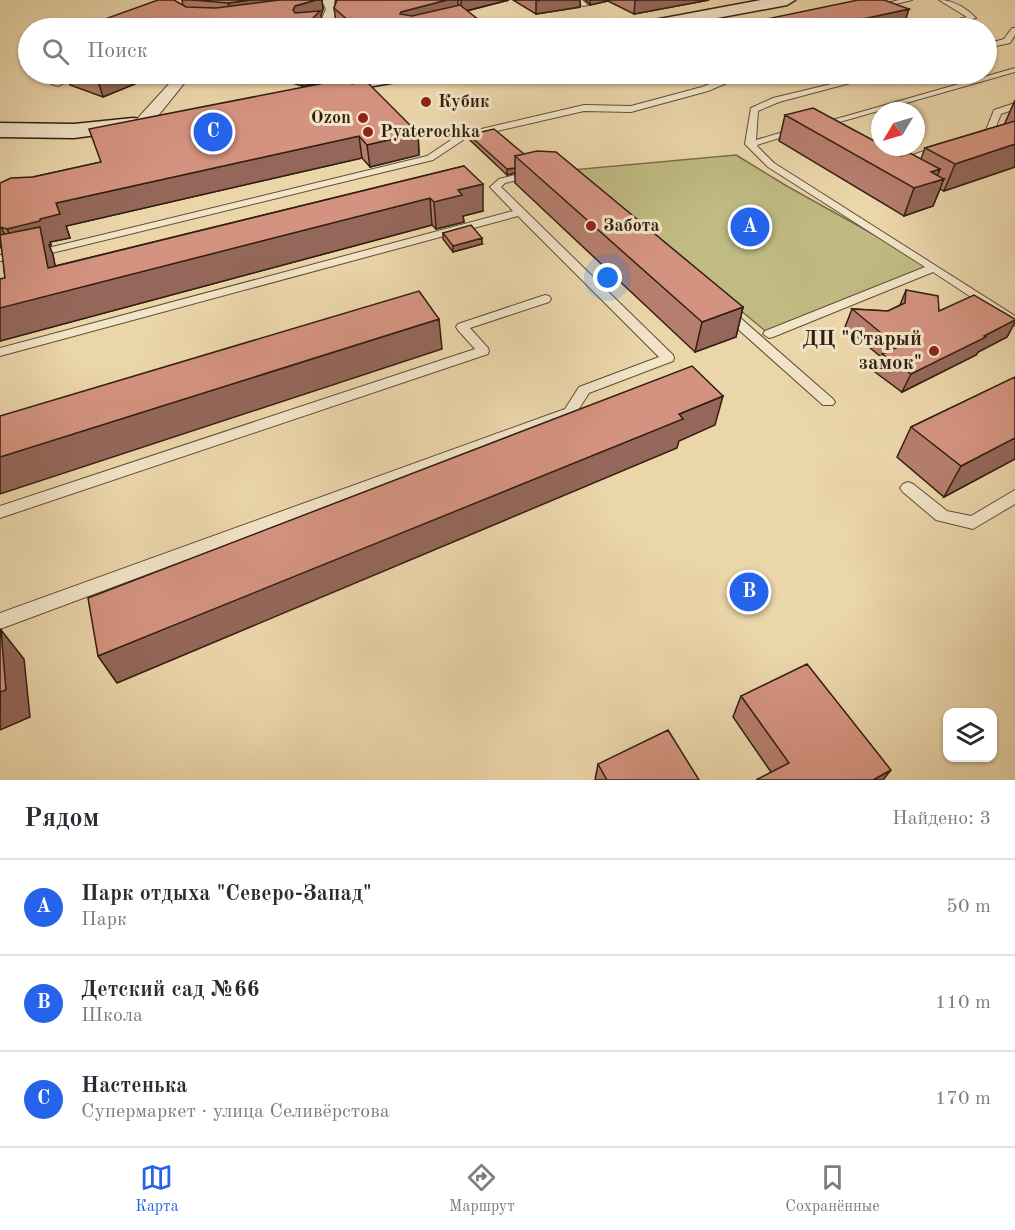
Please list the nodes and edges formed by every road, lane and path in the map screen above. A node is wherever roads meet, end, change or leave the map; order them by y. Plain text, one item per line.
1 (577, 0) edge
2 (787, 0) edge
3 (909, 0) edge
4 (942, 0) edge
5 (324, 1) edge
6 (585, 5) dead end
7 (866, 9) edge
8 (329, 18) edge
9 (691, 18) edge
10 (973, 18) edge
11 (1015, 32) edge
12 (997, 44) edge
13 (1015, 70) edge
14 (997, 75) edge
15 (172, 84) edge
16 (337, 84) edge
17 (713, 84) edge
18 (840, 84) edge
19 (965, 84) edge
20 (298, 94) edge
21 (1015, 106) edge
22 (176, 117) edge
23 (143, 123) junction
24 (802, 130) edge
25 (9, 131) edge
26 (841, 132) edge
27 (969, 139) edge
28 (750, 144) junction
29 (949, 145) edge
30 (0, 148) edge
31 (888, 157) edge
32 (543, 171) edge
33 (520, 212) junction
34 (0, 258) edge
35 (934, 268) junction
36 (545, 299) dead end
37 (718, 304) edge
38 (1015, 322) edge
39 (770, 334) dead end
40 (0, 352) edge
41 (828, 402) dead end
42 (908, 488) dead end
43 (1015, 496) edge
44 (0, 512) edge
45 (0, 621) edge

1 - 6 lane
2 - 9 main road
3 - 7 lane
4 - 10 lane
5 - 8 street
11 - 12 lane
13 - 14 lane
15 - 23 street
16 - 20 main road
17 - 34 lane
18 - 28 lane
19 - 26 lane
21 - 27 lane
22 - 23 main road
23 - 25 main road
24 - 28 lane
25 - 30 main road
28 - 35 lane
29 - 31 lane
32 - 33 lane
33 - 40 lane
33 - 45 lane
35 - 38 lane
35 - 39 lane
36 - 44 lane
37 - 41 lane
42 - 43 lane

